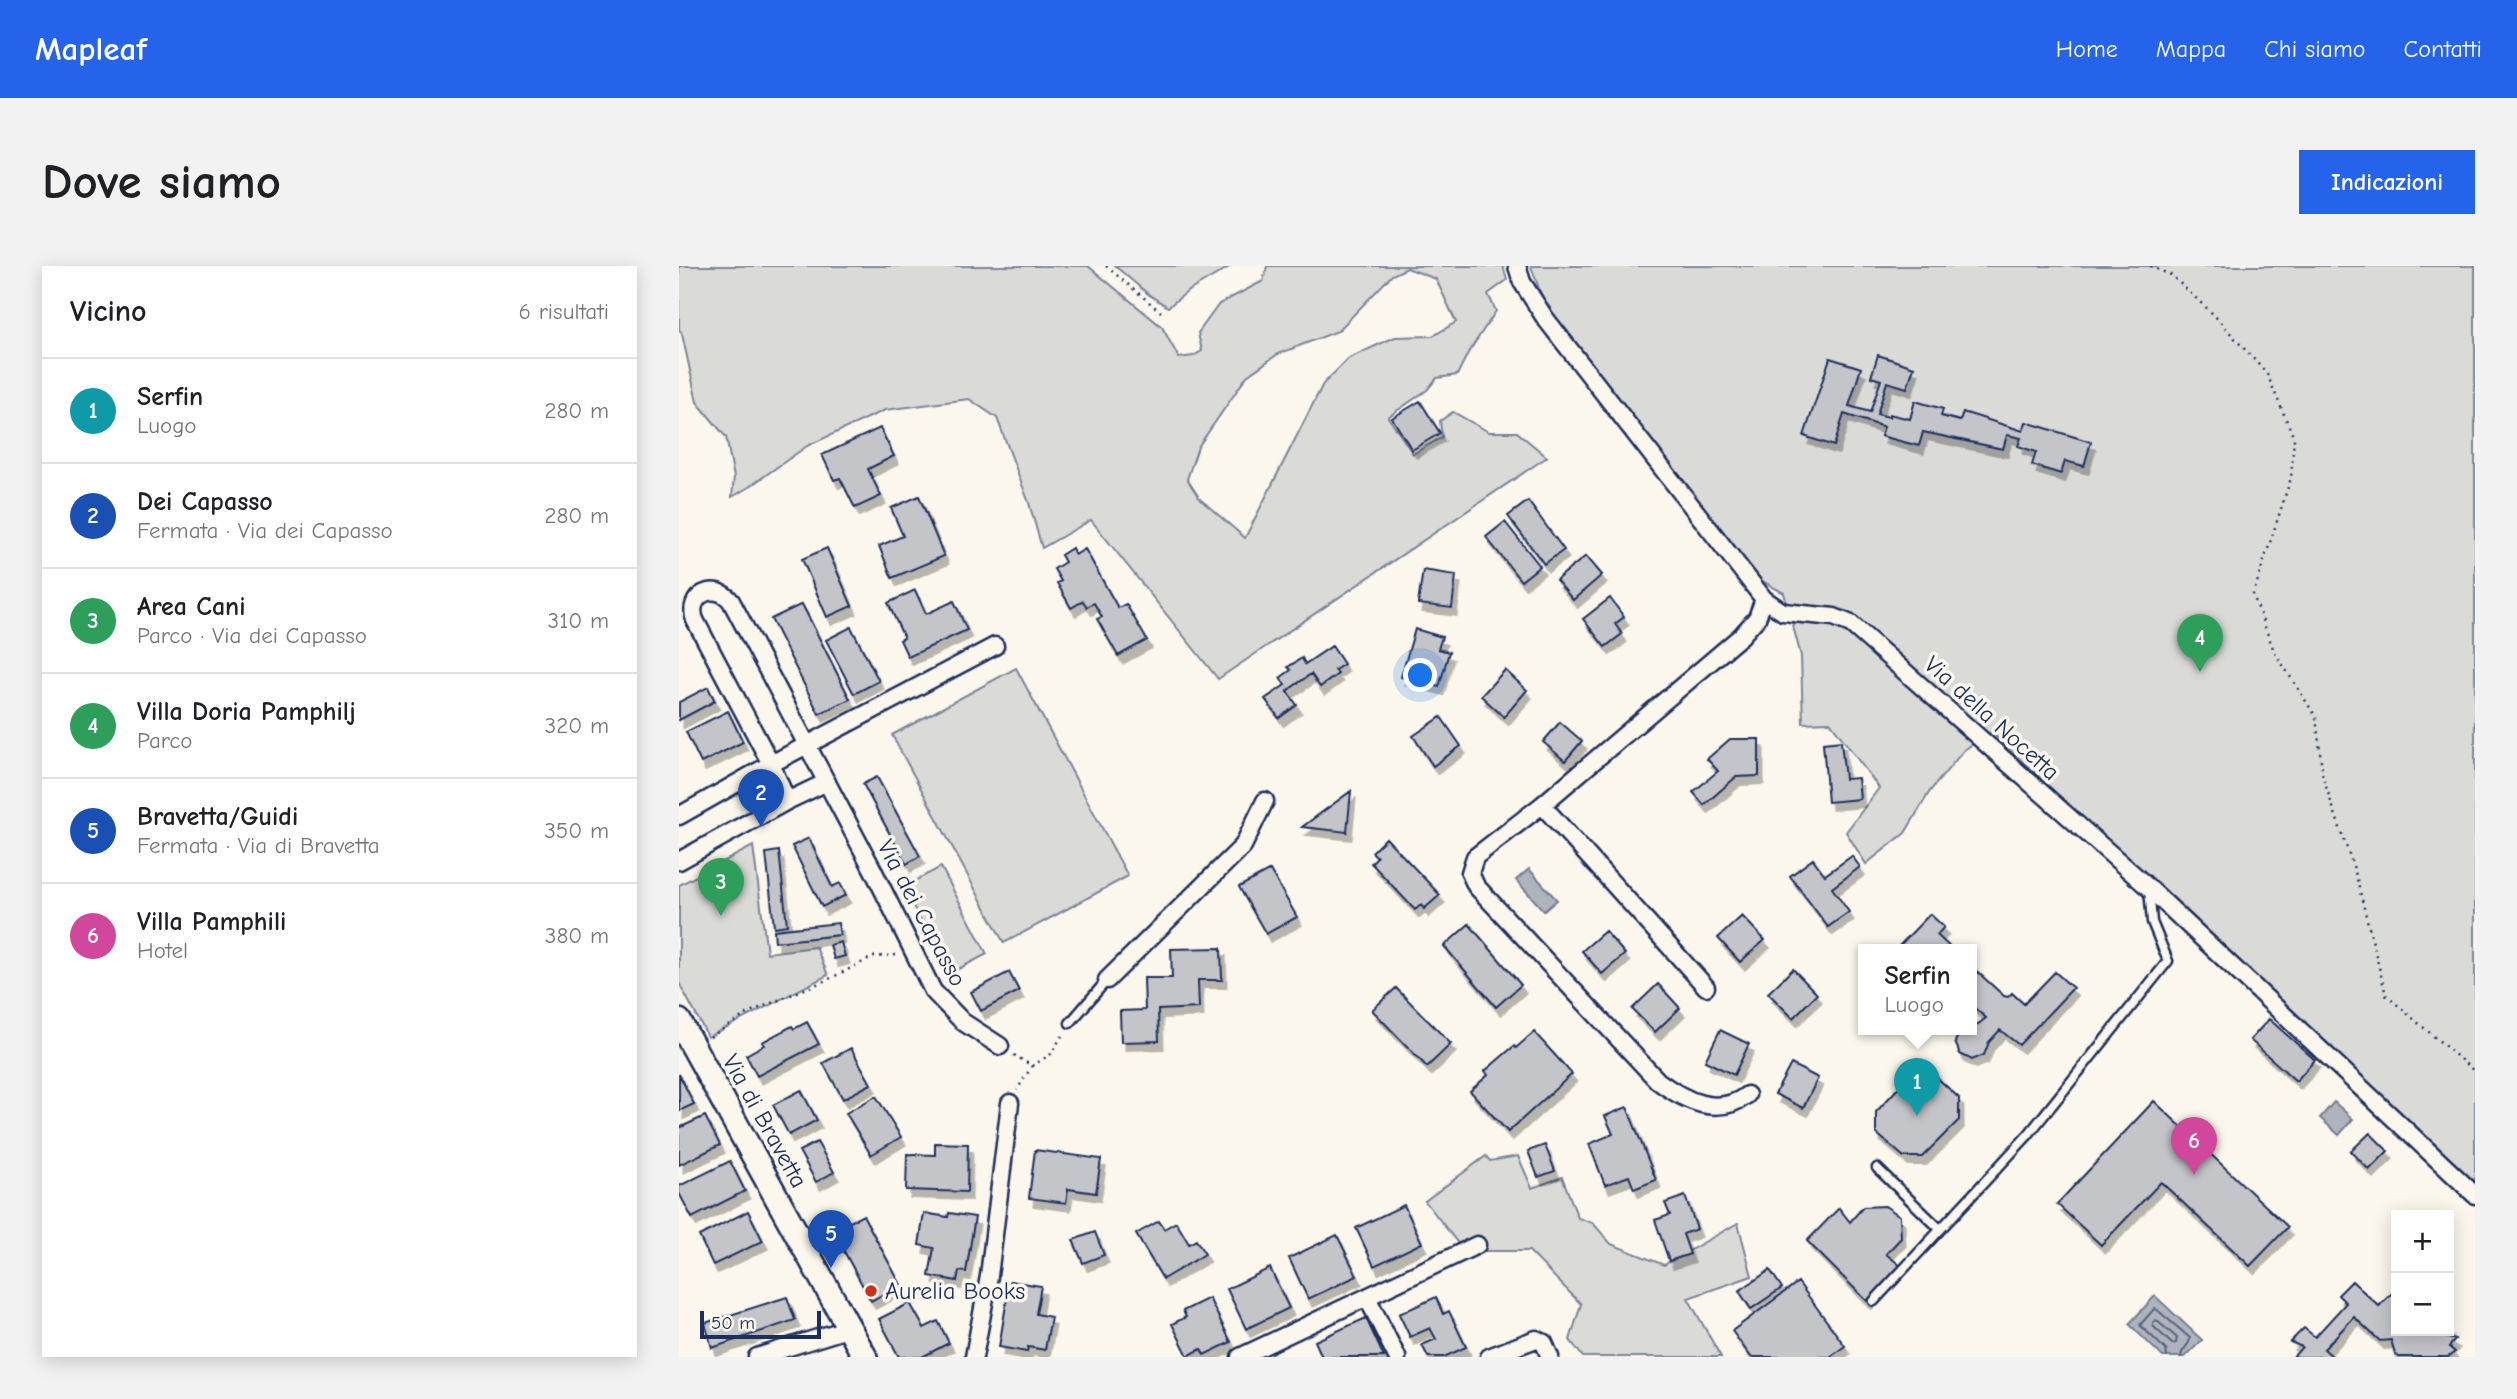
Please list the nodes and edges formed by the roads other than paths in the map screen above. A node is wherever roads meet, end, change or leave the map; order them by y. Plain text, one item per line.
1 (1517, 266) edge
2 (1764, 599) junction
3 (995, 646) dead end
4 (807, 745) junction
5 (771, 764) junction
6 (827, 782) junction
7 (787, 801) junction
8 (1265, 802) dead end
9 (1542, 806) junction
10 (679, 816) edge
11 (679, 861) edge
12 (2149, 888) junction
13 (1107, 980) joint
14 (1706, 987) dead end
15 (679, 1021) edge
16 (1070, 1023) road end
17 (1000, 1046) road end
18 (1747, 1095) dead end
19 (1010, 1103) road end
20 (1877, 1168) dead end
21 (2475, 1195) edge
22 (1939, 1228) junction
23 (1476, 1245) dead end
24 (1367, 1297) junction
25 (1874, 1301) dead end
26 (850, 1328) junction
27 (757, 1357) edge
28 (865, 1357) edge
29 (974, 1357) edge
30 (1240, 1357) edge
31 (1397, 1357) edge
32 (1489, 1357) edge
33 (1550, 1357) edge

1 - 2 street, Via della Nocetta
2 - 9 street
2 - 12 street, Via della Nocetta
3 - 4 street
4 - 5 street
4 - 5 street, Via dei Capasso
4 - 6 street, Via dei Capasso
5 - 7 street, Via dei Capasso
5 - 10 street
6 - 7 street
6 - 17 street, Via dei Capasso
7 - 11 street
8 - 13 street
9 - 14 street
9 - 18 street
12 - 21 street, Via della Nocetta
12 - 22 lane
13 - 16 lane
15 - 26 main road, Via di Bravetta
19 - 29 street
20 - 22 lane
22 - 25 lane
23 - 24 street
24 - 30 street
24 - 31 street
26 - 27 street
26 - 28 main road, Via di Bravetta
32 - 33 street

